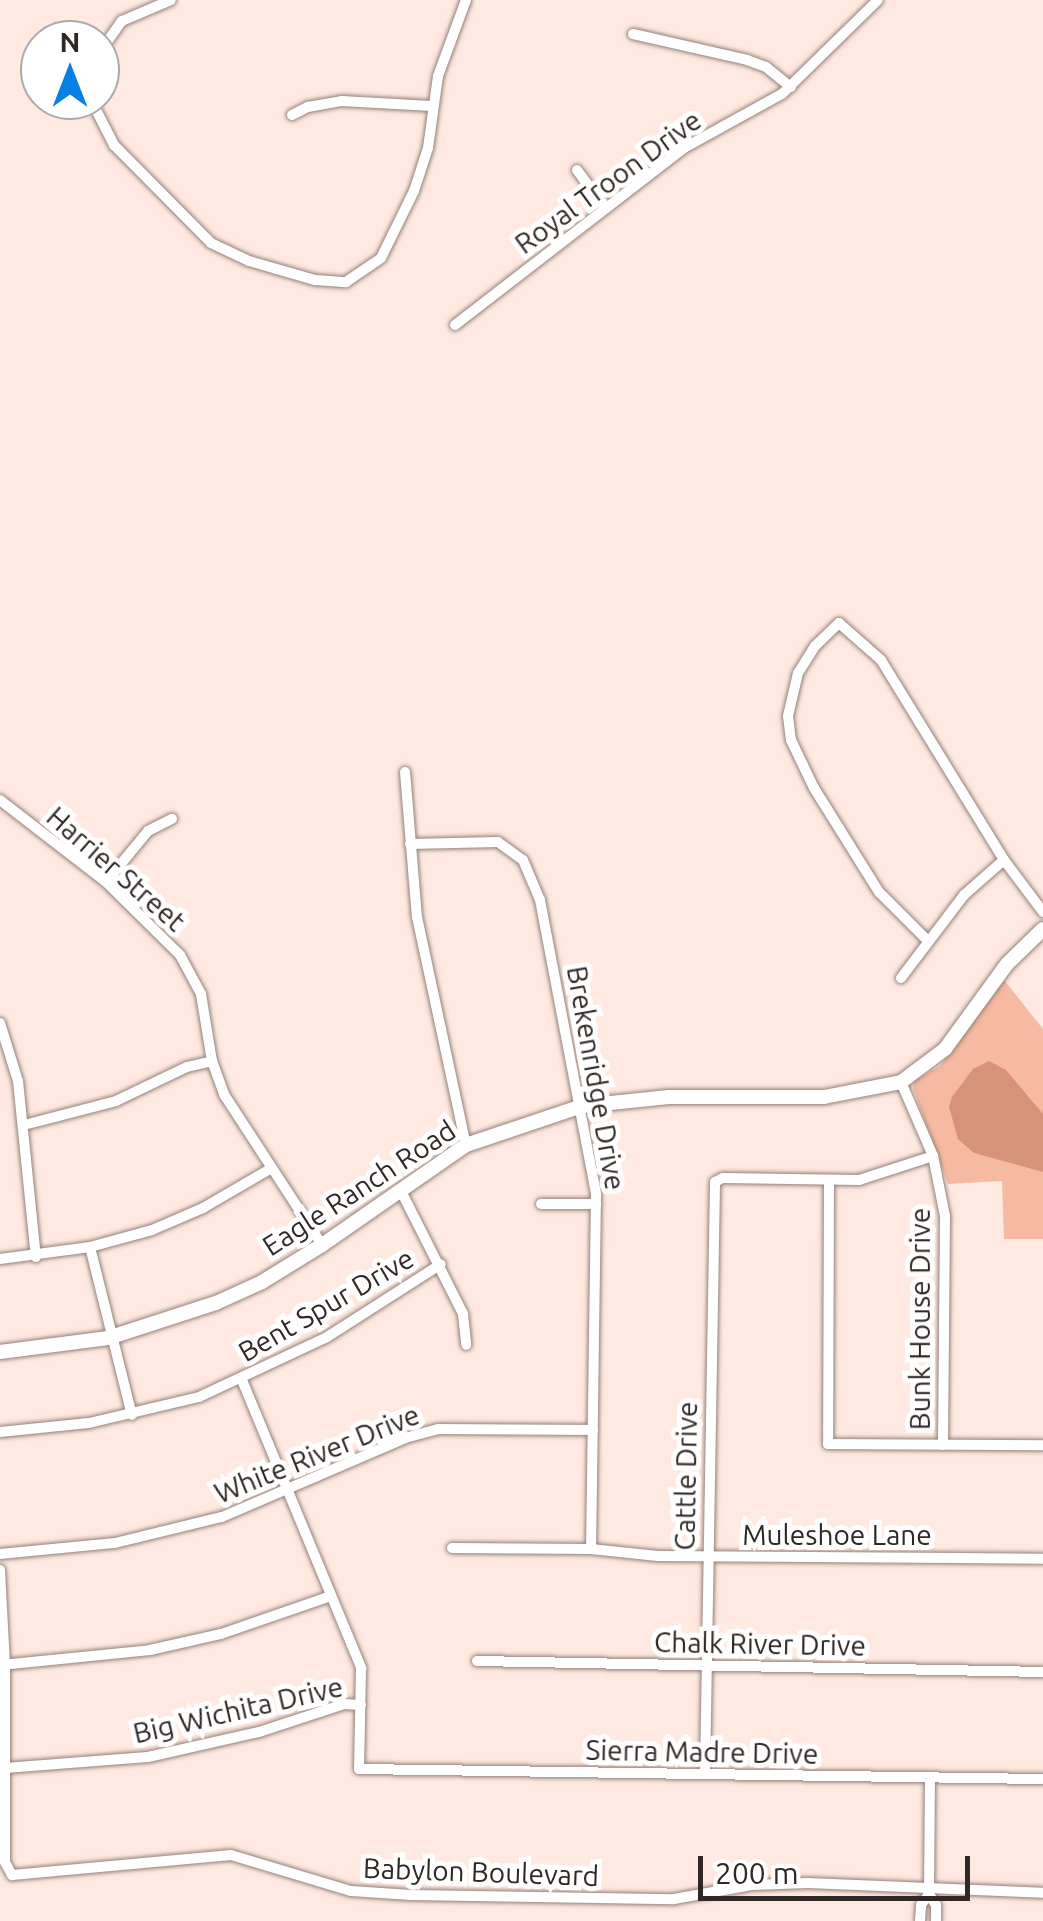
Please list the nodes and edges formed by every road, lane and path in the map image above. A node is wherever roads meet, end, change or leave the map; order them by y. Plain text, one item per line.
1 (171, 0) edge
2 (466, 0) edge
3 (878, 0) edge
4 (120, 24) edge
5 (633, 34) dead end
6 (791, 87) junction
7 (432, 106) junction
8 (292, 115) dead end
9 (101, 120) edge
10 (577, 170) dead end
11 (604, 208) junction
12 (455, 324) dead end
13 (405, 772) dead end
14 (0, 800) edge
15 (172, 818) dead end
16 (410, 844) junction
17 (1004, 860) junction
18 (106, 882) junction
19 (1043, 912) edge
20 (1043, 929) edge
21 (928, 941) junction
22 (901, 978) dead end
23 (0, 1023) edge
24 (212, 1062) junction
25 (900, 1082) junction
26 (582, 1106) junction
27 (24, 1125) junction
28 (466, 1145) junction
29 (933, 1156) junction
30 (270, 1168) junction
31 (829, 1182) junction
32 (401, 1191) junction
33 (541, 1204) dead end
34 (596, 1204) junction
35 (322, 1245) junction
36 (90, 1247) junction
37 (36, 1256) junction
38 (0, 1260) edge
39 (441, 1264) junction
40 (112, 1338) junction
41 (466, 1345) dead end
42 (0, 1352) edge
43 (242, 1380) junction
44 (132, 1415) junction
45 (594, 1430) junction
46 (0, 1432) edge
47 (944, 1445) junction
48 (1043, 1445) edge
49 (289, 1492) junction
50 (452, 1548) dead end
51 (591, 1549) junction
52 (0, 1554) edge
53 (707, 1556) junction
54 (1043, 1560) edge
55 (0, 1570) edge
56 (331, 1596) junction
57 (477, 1661) dead end
58 (2, 1665) edge
59 (705, 1666) junction
60 (1043, 1672) edge
61 (361, 1705) junction
62 (5, 1768) junction
63 (705, 1774) junction
64 (930, 1777) junction
65 (1043, 1779) edge
66 (929, 1890) junction
67 (1043, 1893) edge
68 (920, 1921) edge
69 (936, 1921) edge

1 - 4 street
2 - 7 street
3 - 6 street, Royal Troon Drive
5 - 6 street
6 - 11 street, Royal Troon Drive
7 - 8 street
7 - 9 street
10 - 11 street
11 - 12 street, Royal Troon Drive
13 - 16 street
14 - 18 street, Harrier Street
15 - 18 street
16 - 26 street, Brekenridge Drive
16 - 28 street
17 - 19 street
17 - 21 street
17 - 21 street
18 - 24 street, Harrier Street
20 - 25 street, Eagle Ranch Road
21 - 22 street
23 - 27 street
24 - 27 street
24 - 30 street, Harrier Street
25 - 26 street, Eagle Ranch Road
25 - 29 street, Bunk House Drive
26 - 28 street, Eagle Ranch Road
26 - 34 street, Brekenridge Drive
27 - 37 street
28 - 32 street, Eagle Ranch Road
29 - 31 street
29 - 47 street, Bunk House Drive
30 - 35 street, Harrier Street
30 - 36 street
31 - 47 street
31 - 53 street, Cattle Drive
32 - 35 street, Eagle Ranch Road
32 - 39 street
33 - 34 street
34 - 45 street, Brekenridge Drive
35 - 40 street, Eagle Ranch Road
36 - 37 street
36 - 40 street
37 - 38 street
39 - 41 street
39 - 43 street, Bent Spur Drive
40 - 42 street, Eagle Ranch Road
40 - 44 street
43 - 44 street, Bent Spur Drive
43 - 49 street
44 - 46 street, Bent Spur Drive
45 - 49 street, White River Drive
45 - 51 street, Brekenridge Drive
47 - 48 street
49 - 52 street, White River Drive
49 - 56 street
50 - 51 street, Muleshoe Lane
51 - 53 street, Muleshoe Lane
53 - 54 street, Muleshoe Lane
53 - 59 street, Cattle Drive
55 - 58 street
56 - 58 street
56 - 61 street
57 - 59 street, Chalk River Drive
58 - 62 street
59 - 60 street, Chalk River Drive
59 - 63 street, Cattle Drive
61 - 62 street, Big Wichita Drive
61 - 63 street, Sierra Madre Drive
62 - 66 street, Babylon Boulevard
63 - 64 street, Sierra Madre Drive
64 - 65 street, Sierra Madre Drive
64 - 66 street
66 - 67 street
66 - 68 street
66 - 69 street

